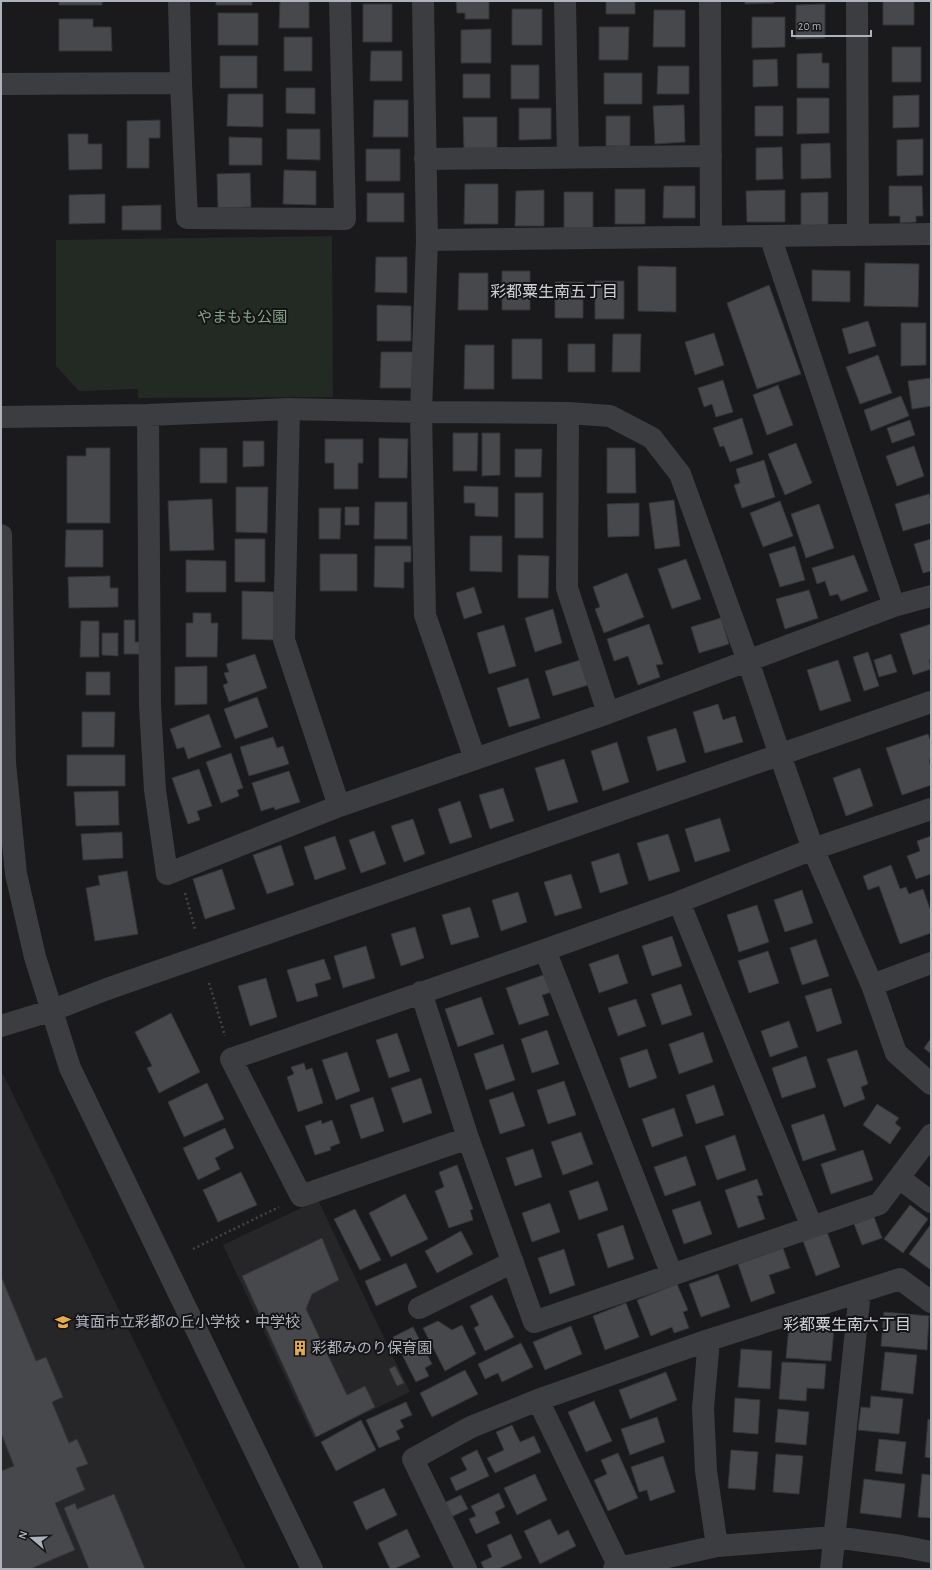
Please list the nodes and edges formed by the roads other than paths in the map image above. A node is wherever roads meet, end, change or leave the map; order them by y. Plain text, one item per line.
1 (179, 1) edge
2 (340, 1) edge
3 (424, 1) edge
4 (565, 1) edge
5 (710, 1) edge
6 (857, 1) edge
7 (181, 83) junction
8 (1, 84) edge
9 (711, 156) junction
10 (568, 158) junction
11 (425, 160) junction
12 (931, 234) edge
13 (858, 235) junction
14 (711, 236) junction
15 (770, 236) junction
16 (426, 240) junction
17 (290, 409) junction
18 (421, 412) junction
19 (568, 413) junction
20 (148, 415) junction
21 (1, 417) edge
22 (1, 535) edge
23 (931, 596) edge
24 (894, 606) junction
25 (748, 661) junction
26 (931, 702) edge
27 (608, 713) junction
28 (780, 755) junction
29 (475, 759) junction
30 (339, 806) junction
31 (931, 809) edge
32 (813, 849) junction
33 (679, 902) junction
34 (545, 950) junction
35 (931, 963) edge
36 (872, 985) junction
37 (421, 992) junction
38 (53, 1010) junction
39 (1, 1026) edge
40 (931, 1084) edge
41 (931, 1135) edge
42 (468, 1138) junction
43 (899, 1178) junction
44 (931, 1202) edge
45 (812, 1227) junction
46 (513, 1262) junction
47 (672, 1275) junction
48 (860, 1292) junction
49 (931, 1302) edge
50 (419, 1308) dead end
51 (709, 1340) junction
52 (538, 1400) junction
53 (834, 1537) junction
54 (717, 1546) junction
55 (931, 1552) edge
56 (618, 1568) edge
57 (312, 1569) edge
58 (466, 1569) edge
59 (831, 1569) edge

1 - 7 street
2 - 7 street
3 - 11 street
4 - 10 street
5 - 9 street
6 - 13 street
7 - 8 street
9 - 10 street
9 - 14 street
10 - 11 street
11 - 16 street
12 - 13 street
13 - 15 street
14 - 15 street
14 - 16 street
15 - 24 street
16 - 18 street
17 - 18 street
17 - 20 street
17 - 30 street
18 - 19 street
18 - 29 street
19 - 25 street
19 - 27 street
20 - 21 street
20 - 30 street
22 - 38 street
23 - 24 street
24 - 25 street
25 - 27 street
25 - 28 street
26 - 28 street
27 - 29 street
28 - 32 street
28 - 38 street
29 - 30 street
31 - 32 street
32 - 33 street
32 - 36 street
33 - 34 street
33 - 45 street
34 - 37 street
34 - 47 street
35 - 36 street
36 - 40 street
37 - 42 street
37 - 42 street
38 - 39 street
38 - 57 street
41 - 43 street
42 - 46 street
43 - 44 street
43 - 45 street
45 - 47 street
46 - 47 street
46 - 50 street
48 - 49 street
48 - 51 street
48 - 53 street
51 - 52 street
51 - 54 street
52 - 56 street
52 - 58 street
53 - 54 street
53 - 55 street
53 - 59 street
54 - 56 street

